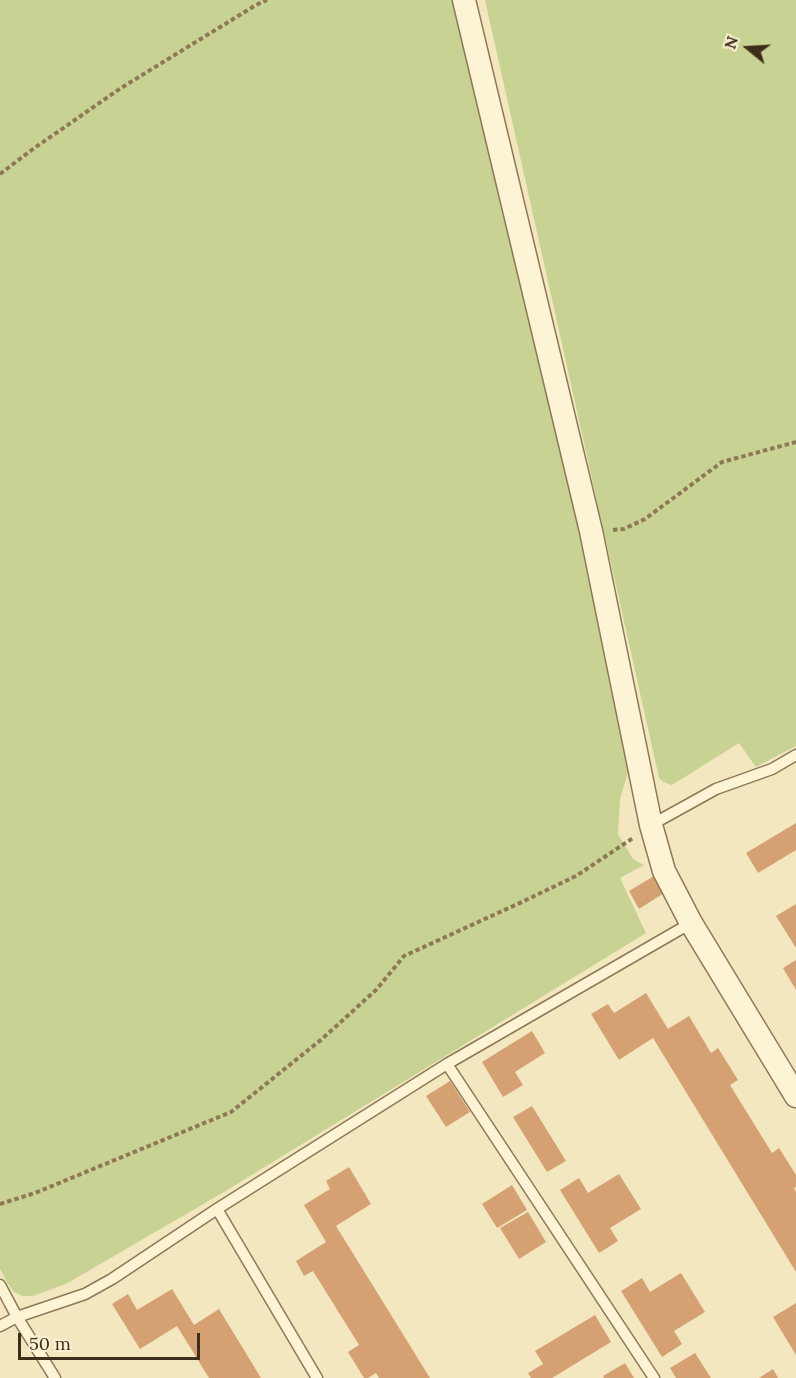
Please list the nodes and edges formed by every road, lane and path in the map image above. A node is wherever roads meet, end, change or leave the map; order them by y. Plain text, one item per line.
1 (267, 0) edge
2 (465, 0) edge
3 (0, 174) edge
4 (796, 442) edge
5 (591, 531) junction
6 (796, 755) edge
7 (651, 825) junction
8 (691, 923) junction
9 (447, 1064) junction
10 (796, 1096) edge
11 (0, 1204) edge
12 (218, 1209) junction
13 (0, 1285) edge
14 (17, 1317) junction
15 (0, 1326) edge
16 (55, 1378) edge
17 (317, 1378) edge
18 (654, 1378) edge

1 - 3 path
2 - 5 street
4 - 5 path
5 - 7 street
6 - 7 lane
7 - 8 street
7 - 11 path
8 - 9 lane
8 - 10 street
9 - 12 lane
9 - 18 lane
12 - 14 lane
12 - 17 lane
13 - 14 lane
14 - 15 lane
14 - 16 lane

